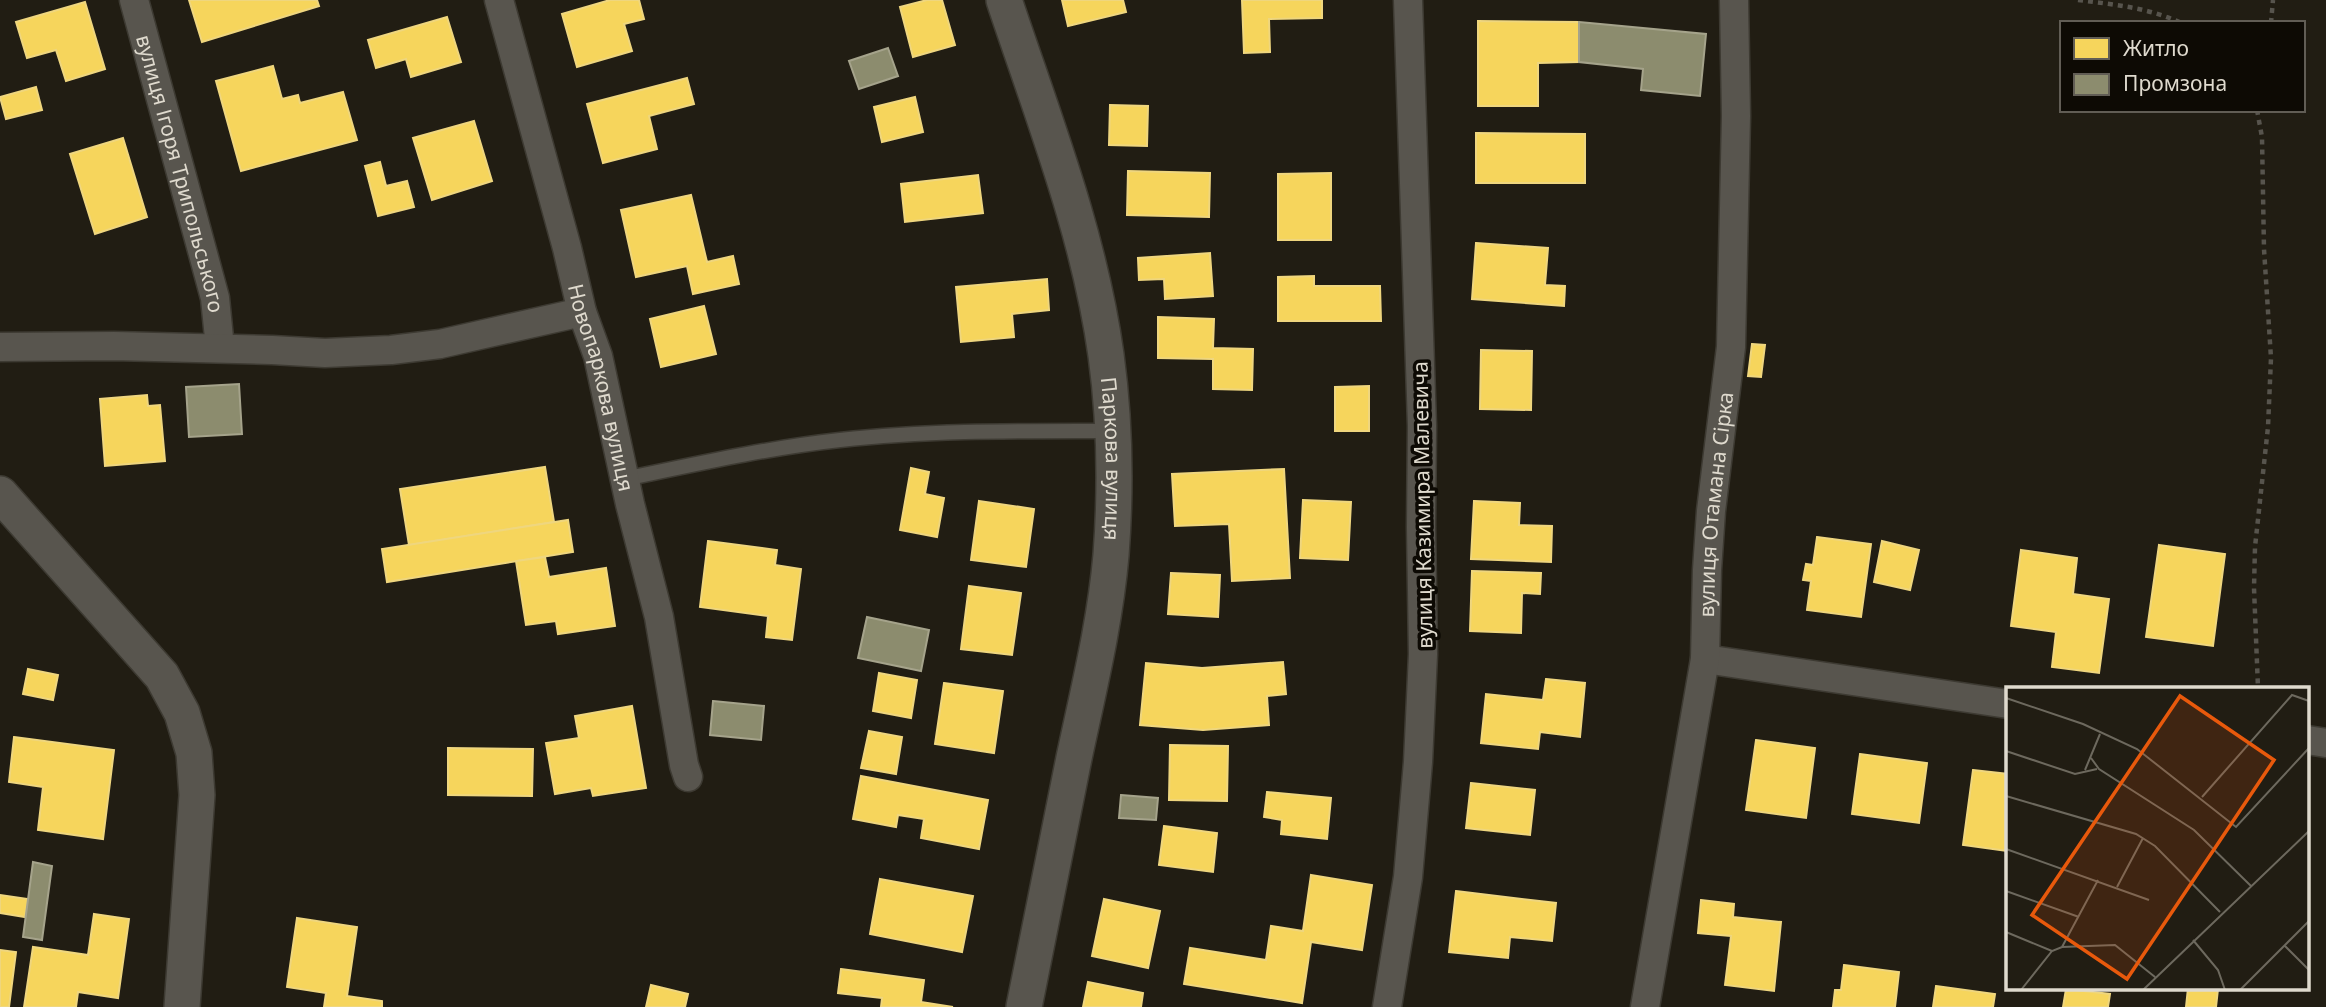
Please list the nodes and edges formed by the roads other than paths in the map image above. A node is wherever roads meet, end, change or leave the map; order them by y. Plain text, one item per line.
1 (134, 0) edge
2 (499, 0) edge
3 (1004, 0) edge
4 (1408, 0) edge
5 (1734, 0) edge
6 (582, 312) junction
7 (0, 347) edge
8 (220, 348) junction
9 (1113, 431) junction
10 (624, 479) junction
11 (0, 494) edge
12 (1705, 659) junction
13 (2006, 704) edge
14 (2308, 740) edge
15 (2326, 743) edge
16 (688, 777) dead end
17 (182, 1007) edge
18 (1024, 1007) edge
19 (1387, 1007) edge
20 (1645, 1007) edge

1 - 8 street, вулиця Ігоря Трипольського
2 - 6 street, Новопаркова вулиця
3 - 9 street, Паркова вулиця
4 - 19 street, вулиця Казимира Малевича
5 - 12 street, вулиця Отамана Сірка
6 - 8 street
6 - 10 street, Новопаркова вулиця
7 - 8 street
9 - 10 lane
9 - 18 street, Паркова вулиця
10 - 16 street, Новопаркова вулиця
11 - 17 street
12 - 13 street
12 - 20 street, вулиця Отамана Сірка
14 - 15 street

